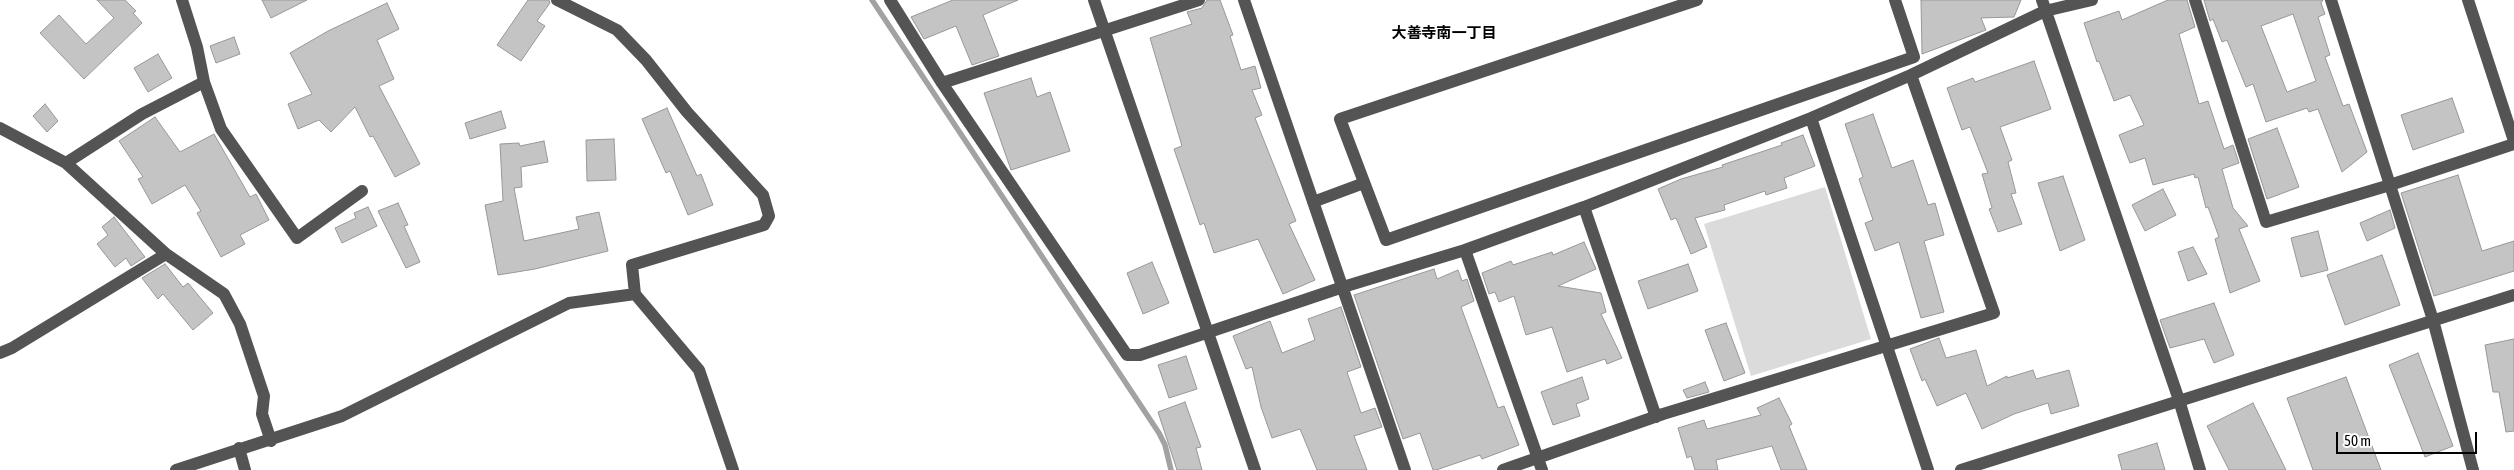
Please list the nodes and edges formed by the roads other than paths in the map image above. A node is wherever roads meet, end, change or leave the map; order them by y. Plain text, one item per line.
1 (182, 0) edge
2 (557, 0) edge
3 (890, 0) edge
4 (1094, 0) edge
5 (1199, 0) edge
6 (1244, 0) edge
7 (1697, 0) edge
8 (1895, 0) edge
9 (2092, 0) edge
10 (2195, 0) edge
11 (2331, 0) edge
12 (2468, 0) edge
13 (2044, 6) edge
14 (1104, 30) junction
15 (1911, 75) junction
16 (204, 82) junction
17 (942, 83) junction
18 (1811, 118) junction
19 (0, 128) edge
20 (2514, 143) edge
21 (66, 163) junction
22 (1364, 183) junction
23 (2390, 185) junction
24 (362, 191) dead end
25 (1314, 202) junction
26 (1584, 207) junction
27 (1465, 250) junction
28 (166, 254) junction
29 (1343, 287) junction
30 (635, 294) junction
31 (2514, 295) edge
32 (2433, 320) junction
33 (1209, 332) junction
34 (1886, 347) junction
35 (0, 353) edge
36 (2179, 400) junction
37 (1656, 417) junction
38 (271, 440) junction
39 (239, 448) junction
40 (1540, 464) edge
41 (176, 470) edge
42 (245, 470) edge
43 (733, 470) edge
44 (1255, 470) edge
45 (1405, 470) edge
46 (1503, 470) edge
47 (1928, 470) edge
48 (1961, 470) edge
49 (2200, 470) edge
50 (2473, 470) edge

1 - 16 street
2 - 30 street
3 - 17 street
4 - 14 street
5 - 14 street
6 - 25 street
7 - 22 street
8 - 22 street
9 - 13 street
10 - 23 street
11 - 23 street
12 - 20 street
13 - 15 street
13 - 36 street
14 - 17 street
14 - 33 street
15 - 18 street
15 - 34 street
16 - 21 street
16 - 24 street
17 - 33 street
18 - 26 street
18 - 34 street
19 - 21 street
20 - 23 street
21 - 28 street
22 - 25 street
23 - 32 street
25 - 29 street
26 - 27 street
26 - 37 street
27 - 29 street
27 - 40 street
28 - 35 street
28 - 38 street
29 - 33 street
29 - 45 street
30 - 38 street
30 - 43 street
31 - 32 street
32 - 36 street
32 - 50 street
33 - 44 street
34 - 37 street
34 - 47 street
36 - 48 street
36 - 49 street
37 - 40 street
38 - 39 street
39 - 41 street
39 - 42 street
40 - 46 street

